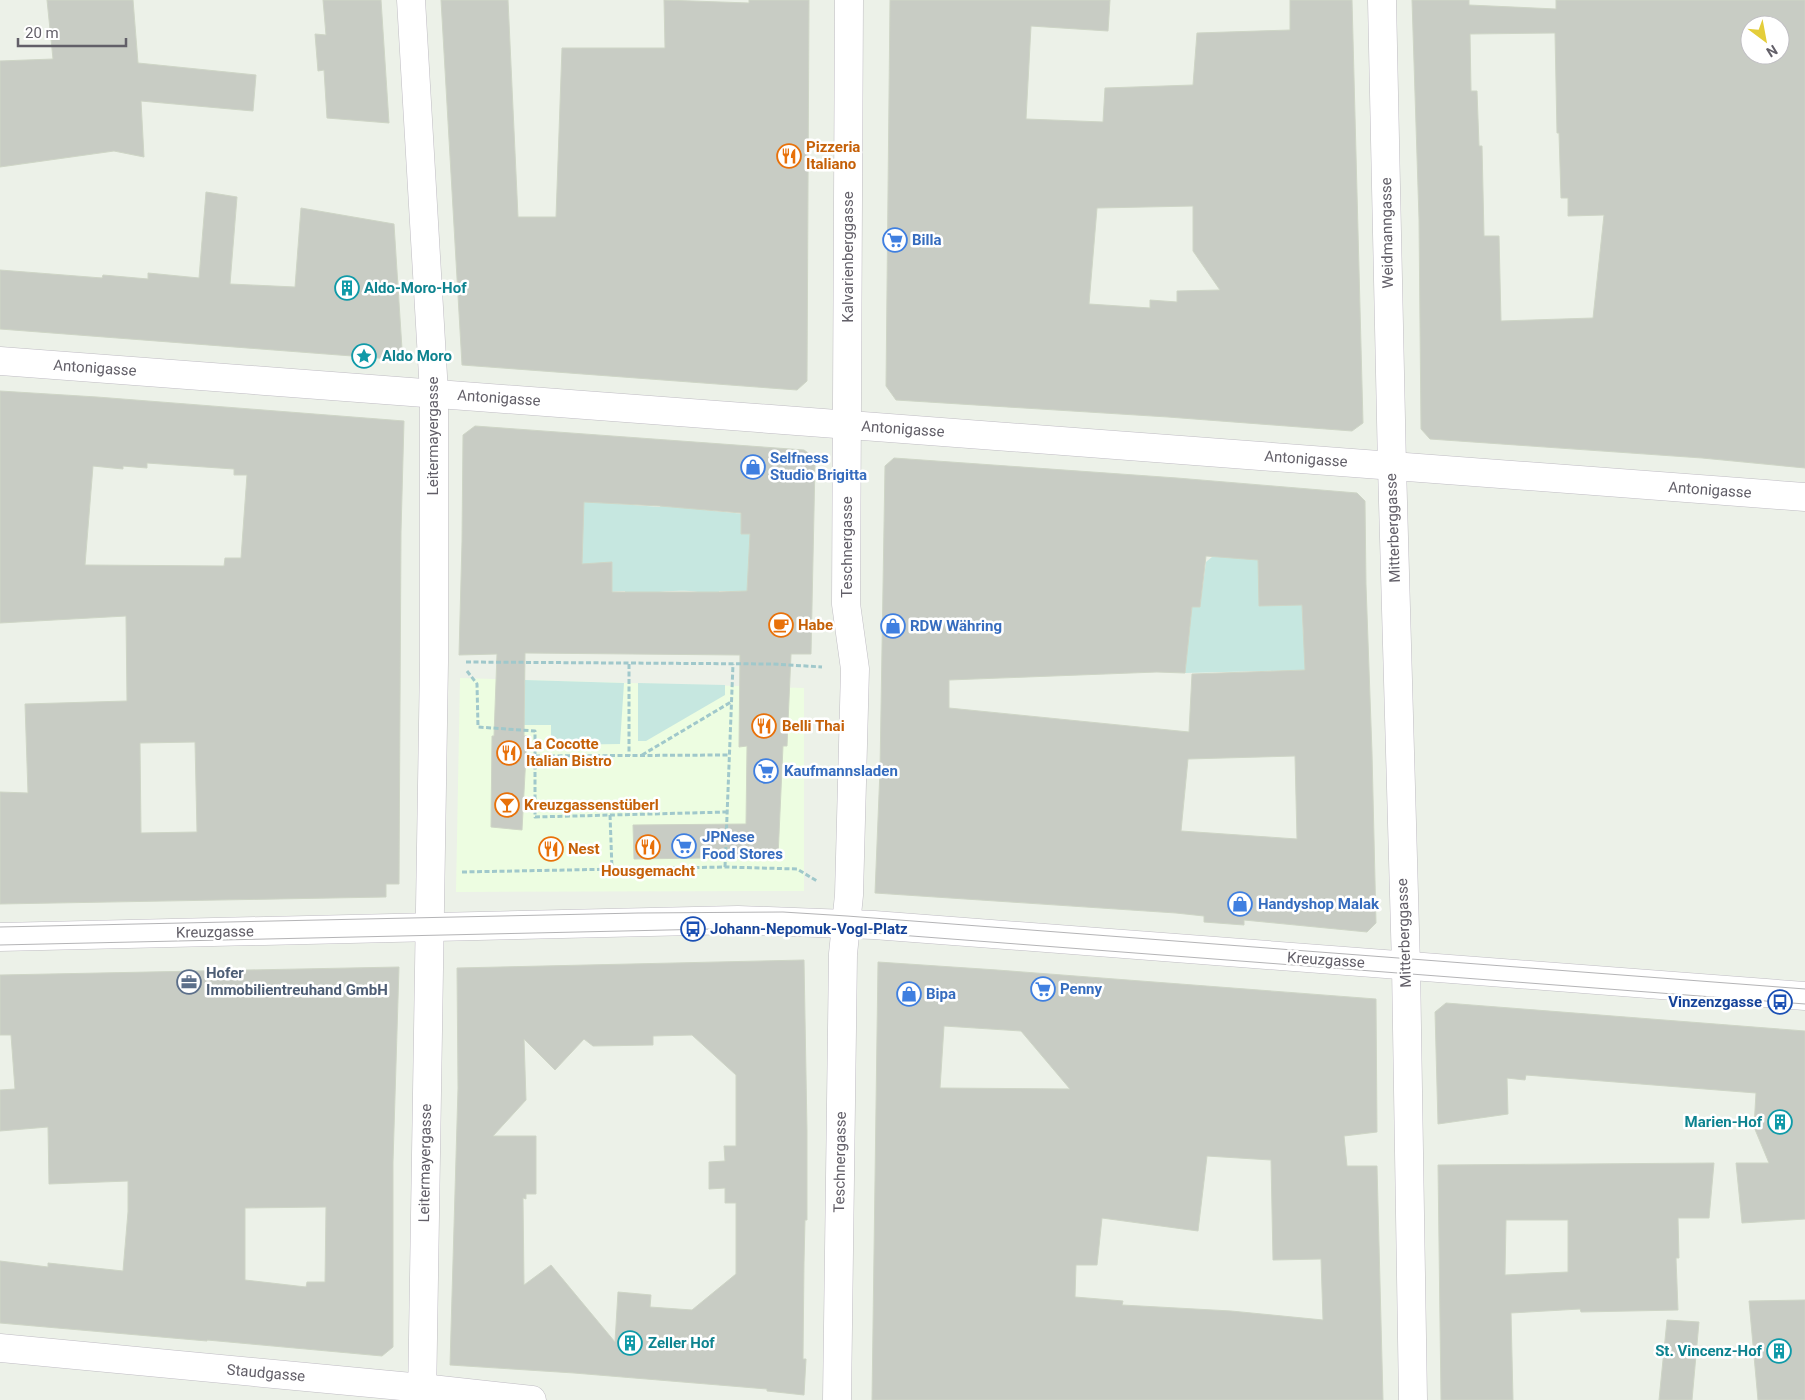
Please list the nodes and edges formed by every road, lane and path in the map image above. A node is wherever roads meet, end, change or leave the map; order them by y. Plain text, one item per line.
1 (410, 0) edge
2 (849, 0) edge
3 (1382, 0) edge
4 (0, 361) edge
5 (434, 393) junction
6 (847, 425) junction
7 (1392, 466) junction
8 (1805, 497) edge
9 (434, 662) junction
10 (629, 664) junction
11 (733, 664) junction
12 (855, 669) junction
13 (478, 684) dead end
14 (731, 702) junction
15 (641, 755) junction
16 (729, 755) junction
17 (535, 756) junction
18 (629, 756) junction
19 (727, 812) junction
20 (610, 815) junction
21 (725, 867) junction
22 (612, 869) junction
23 (456, 872) dead end
24 (818, 882) dead end
25 (846, 923) junction
26 (430, 927) junction
27 (0, 937) edge
28 (1406, 966) junction
29 (1805, 996) edge
30 (0, 1348) edge
31 (422, 1394) edge
32 (532, 1400) edge
33 (837, 1400) edge
34 (1413, 1400) edge

1 - 5 street, Leitermayergasse
2 - 6 street, Kalvarienberggasse
3 - 7 street, Weidmanngasse
4 - 5 street, Antonigasse
5 - 6 street, Antonigasse
5 - 9 street, Leitermayergasse
6 - 7 street, Antonigasse
6 - 12 street, Teschnergasse
7 - 8 street, Antonigasse
7 - 28 street, Mitterberggasse
9 - 10 path
9 - 26 street
10 - 11 path
10 - 18 path
11 - 12 path
11 - 14 path
12 - 25 street
13 - 17 path
14 - 15 path
14 - 16 path
15 - 16 path
15 - 18 path
16 - 19 path
17 - 18 path
17 - 20 path
19 - 20 path
19 - 21 path
20 - 22 path
21 - 22 path
21 - 24 path
22 - 23 path
25 - 26 street
25 - 28 street, Kreuzgasse
25 - 33 street, Teschnergasse
26 - 27 street, Kreuzgasse
26 - 31 street, Leitermayergasse
28 - 29 street, Kreuzgasse
28 - 34 street, Mitterberggasse
30 - 31 street, Staudgasse
31 - 32 street, Staudgasse

